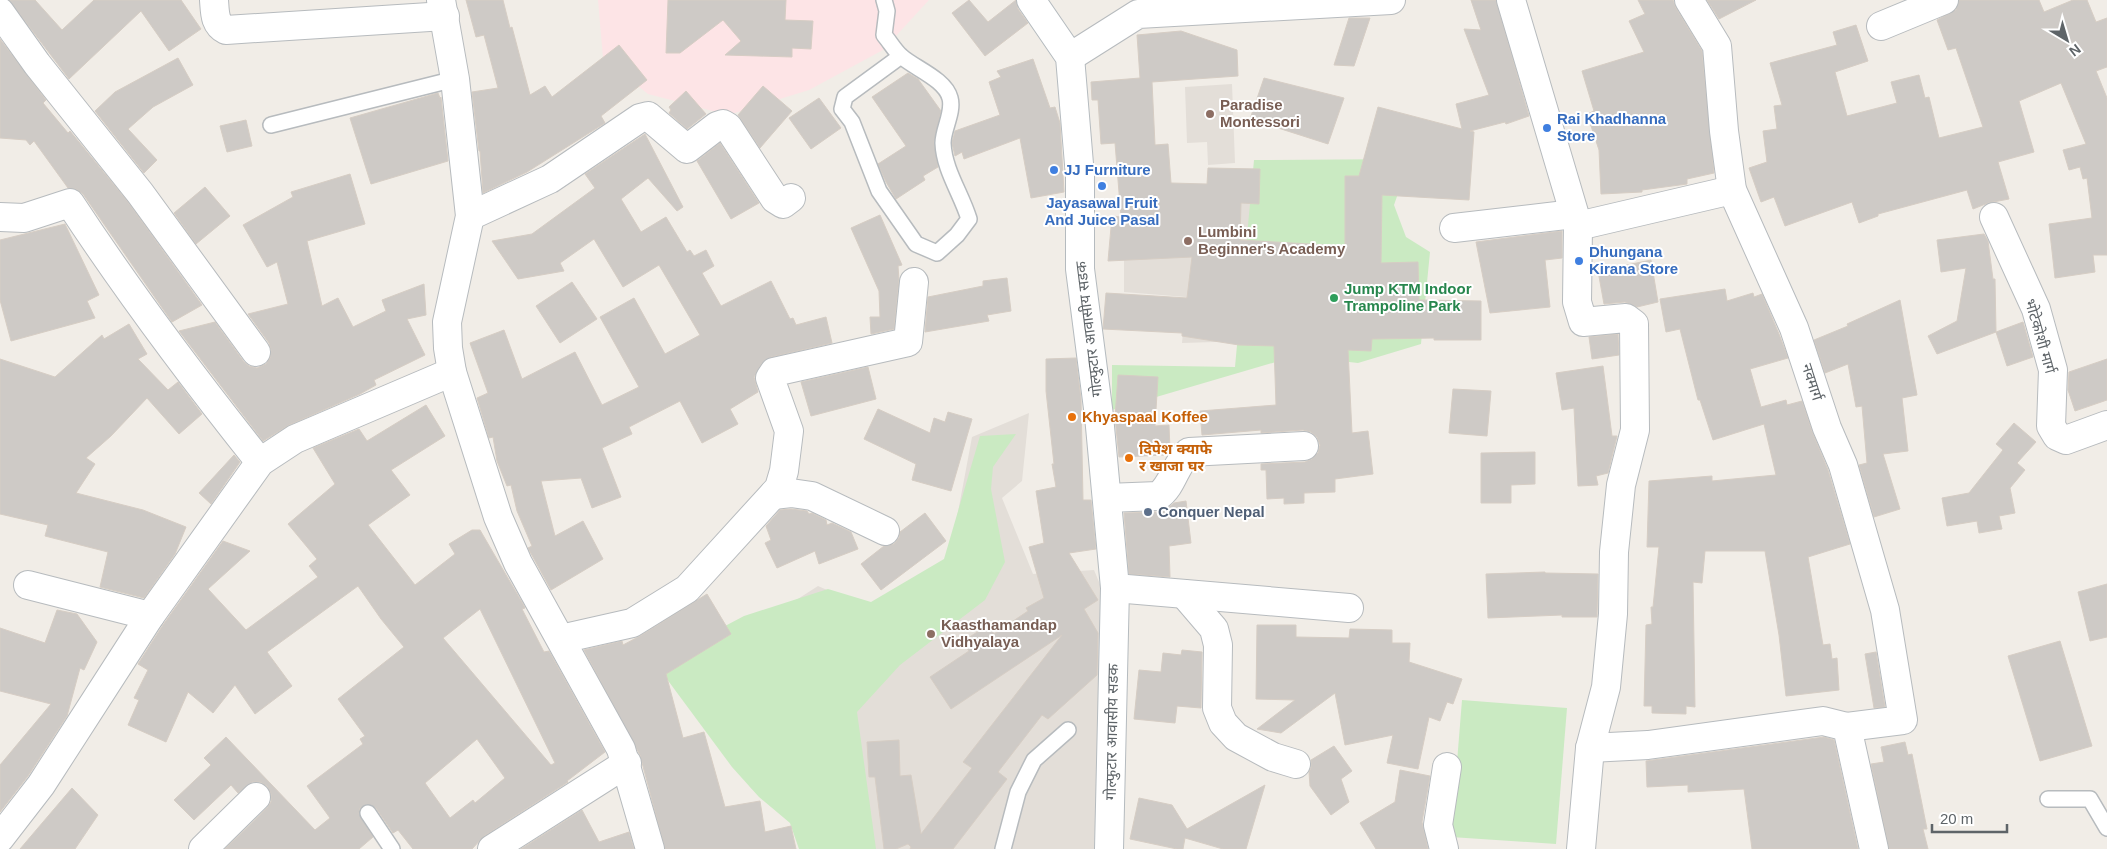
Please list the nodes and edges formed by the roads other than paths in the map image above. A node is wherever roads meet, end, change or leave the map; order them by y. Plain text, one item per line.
1 (214, 0) edge
2 (884, 0) edge
3 (1031, 0) edge
4 (1391, 0) edge
5 (1689, 0) edge
6 (1944, 0) edge
7 (443, 8) edge
8 (1514, 8) edge
9 (0, 12) edge
10 (1881, 26) dead end
11 (901, 56) junction
12 (1070, 57) junction
13 (455, 79) junction
14 (271, 125) dead end
15 (1732, 190) junction
16 (791, 198) dead end
17 (470, 216) junction
18 (0, 217) edge
19 (1994, 217) dead end
20 (1576, 220) junction
21 (1454, 228) dead end
22 (914, 282) dead end
23 (256, 352) dead end
24 (452, 372) junction
25 (2107, 425) edge
26 (1304, 446) dead end
27 (260, 462) junction
28 (773, 495) junction
29 (1107, 498) junction
30 (885, 531) dead end
31 (28, 585) dead end
32 (1115, 588) junction
33 (1184, 594) junction
34 (1349, 608) dead end
35 (150, 616) junction
36 (561, 640) junction
37 (1847, 727) junction
38 (1068, 730) dead end
39 (1590, 748) junction
40 (627, 763) junction
41 (1296, 764) dead end
42 (1447, 767) dead end
43 (256, 797) dead end
44 (2048, 799) dead end
45 (2103, 807) edge
46 (368, 813) dead end
47 (2107, 828) edge
48 (0, 838) edge
49 (203, 849) edge
50 (392, 849) edge
51 (492, 849) edge
52 (650, 849) edge
53 (1003, 849) edge
54 (1109, 849) edge
55 (1444, 849) edge
56 (1581, 849) edge
57 (1874, 849) edge

1 - 7 street
2 - 11 lane
3 - 12 street, गोल्फुटार आवासीय सडक
4 - 12 street
5 - 15 street, नवमार्ग
6 - 10 street
7 - 13 street
8 - 20 street
9 - 23 street
11 - 11 lane
12 - 29 street, गोल्फुटार आवासीय सडक
13 - 14 lane
13 - 17 street
15 - 20 street
15 - 37 street, नवमार्ग
16 - 17 street
17 - 24 street
18 - 27 street
19 - 25 street, भोटेकोशी मार्ग
20 - 21 street
20 - 39 street
22 - 28 street
24 - 27 street
24 - 36 street
26 - 29 street
27 - 35 street
28 - 30 street
28 - 36 street
29 - 32 street, गोल्फुटार आवासीय सडक
31 - 35 street
32 - 33 street
32 - 54 street, गोल्फुटार आवासीय सडक
33 - 34 street
33 - 41 street
35 - 48 street
36 - 40 street
37 - 39 street
37 - 57 street
38 - 53 lane
39 - 56 street
40 - 51 street
40 - 52 street
42 - 55 street
43 - 49 street
44 - 45 lane
45 - 47 lane
46 - 50 lane

